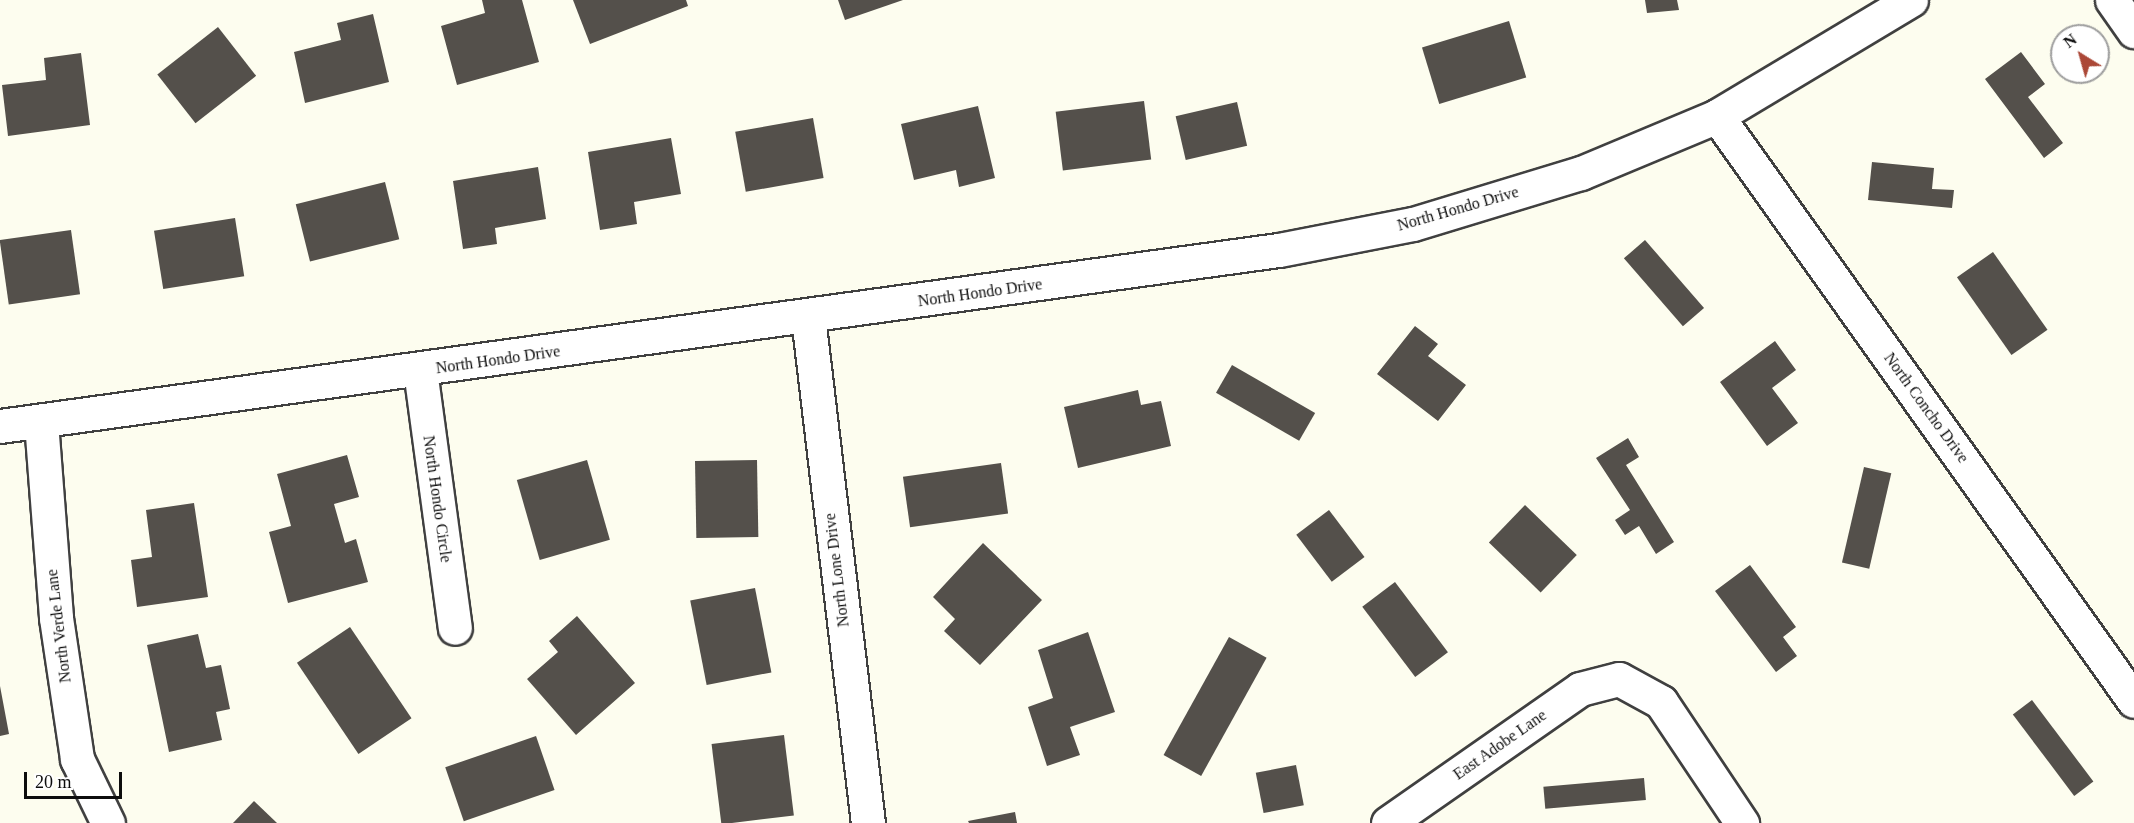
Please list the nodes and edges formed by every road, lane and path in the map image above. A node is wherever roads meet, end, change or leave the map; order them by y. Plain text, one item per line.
1 (1911, 0) edge
2 (2112, 0) edge
3 (2134, 31) edge
4 (1717, 116) junction
5 (808, 317) junction
6 (420, 370) junction
7 (41, 422) junction
8 (0, 426) edge
9 (455, 628) dead end
10 (2134, 700) edge
11 (108, 823) edge
12 (868, 823) edge
13 (1388, 823) edge
14 (1742, 823) edge

1 - 4 street, North Hondo Drive
2 - 3 street
4 - 5 street, North Hondo Drive
4 - 10 street, North Concho Drive
5 - 6 street, North Hondo Drive
5 - 12 street, North Lone Drive
6 - 7 street, North Hondo Drive
6 - 9 street, North Hondo Circle
7 - 8 street, North Hondo Drive
7 - 11 street, North Verde Lane
13 - 14 street, East Adobe Lane

